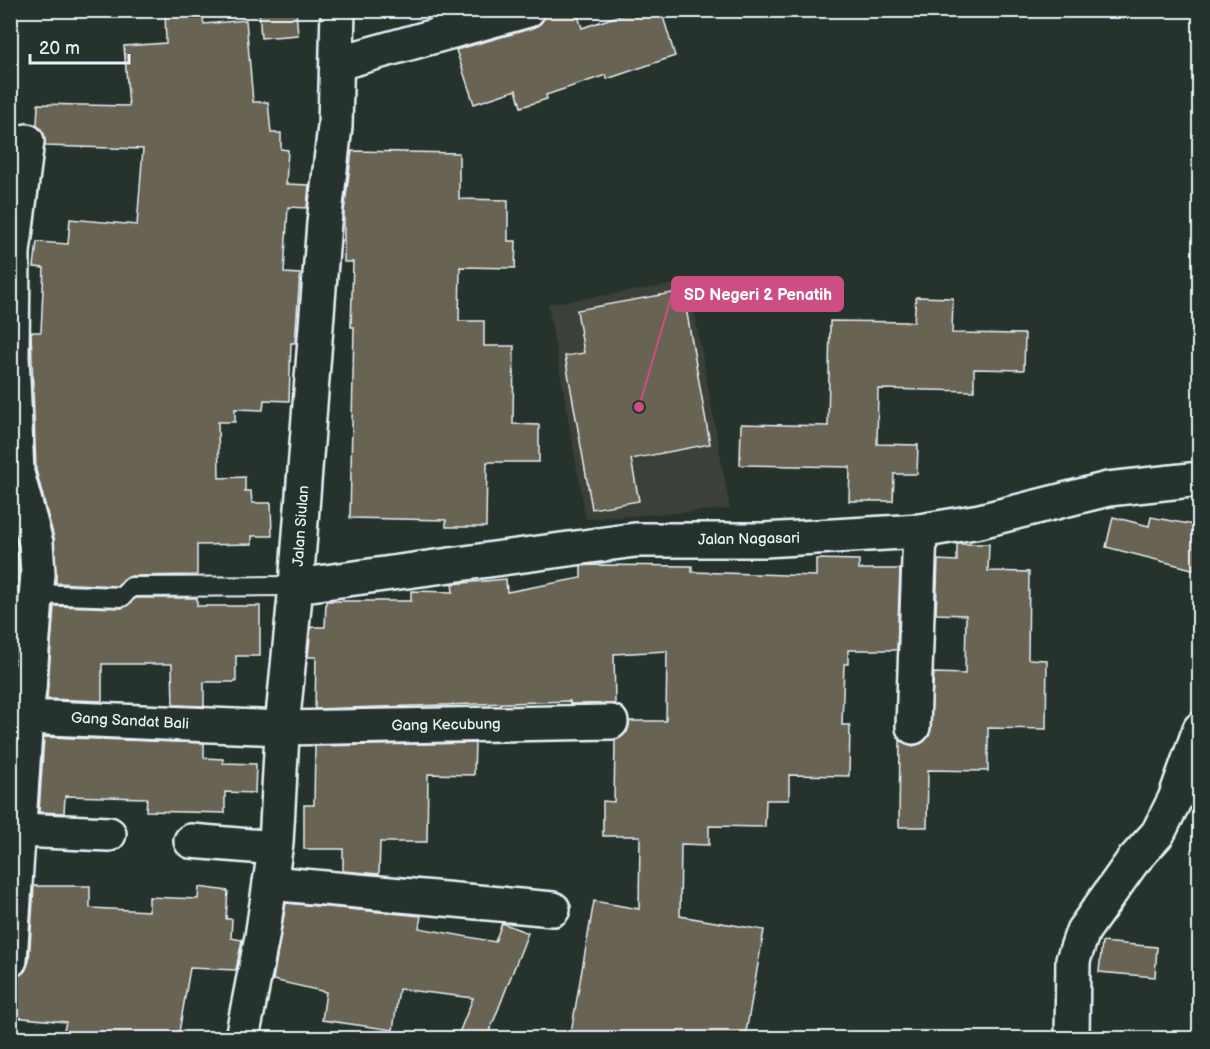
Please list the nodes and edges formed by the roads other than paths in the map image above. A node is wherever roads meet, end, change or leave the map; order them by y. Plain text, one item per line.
1 (338, 10) edge
2 (528, 10) edge
3 (338, 63) junction
4 (27, 141) dead end
5 (1200, 479) edge
6 (920, 531) junction
7 (296, 586) junction
8 (35, 594) junction
9 (22, 697) edge
10 (611, 722) dead end
11 (914, 727) dead end
12 (282, 728) junction
13 (1200, 729) edge
14 (19, 830) junction
15 (109, 834) dead end
16 (190, 842) dead end
17 (275, 848) junction
18 (270, 883) junction
19 (553, 909) dead end
20 (10, 960) edge
21 (248, 1037) edge
22 (1072, 1038) edge

1 - 3 street, Jalan Siulan
2 - 3 street
3 - 7 street, Jalan Siulan
4 - 8 street
5 - 6 street, Jalan Nagasari
6 - 7 street, Jalan Nagasari
6 - 11 street
7 - 8 lane
7 - 12 street, Jalan Siulan
8 - 9 street
9 - 12 street, Gang Sandat Bali
9 - 14 street
10 - 12 street, Gang Kecubung
12 - 17 street, Jalan Siulan
13 - 22 street
14 - 15 street
14 - 20 street
16 - 17 street
17 - 18 street, Jalan Siulan
18 - 19 street
18 - 21 street, Jalan Siulan

